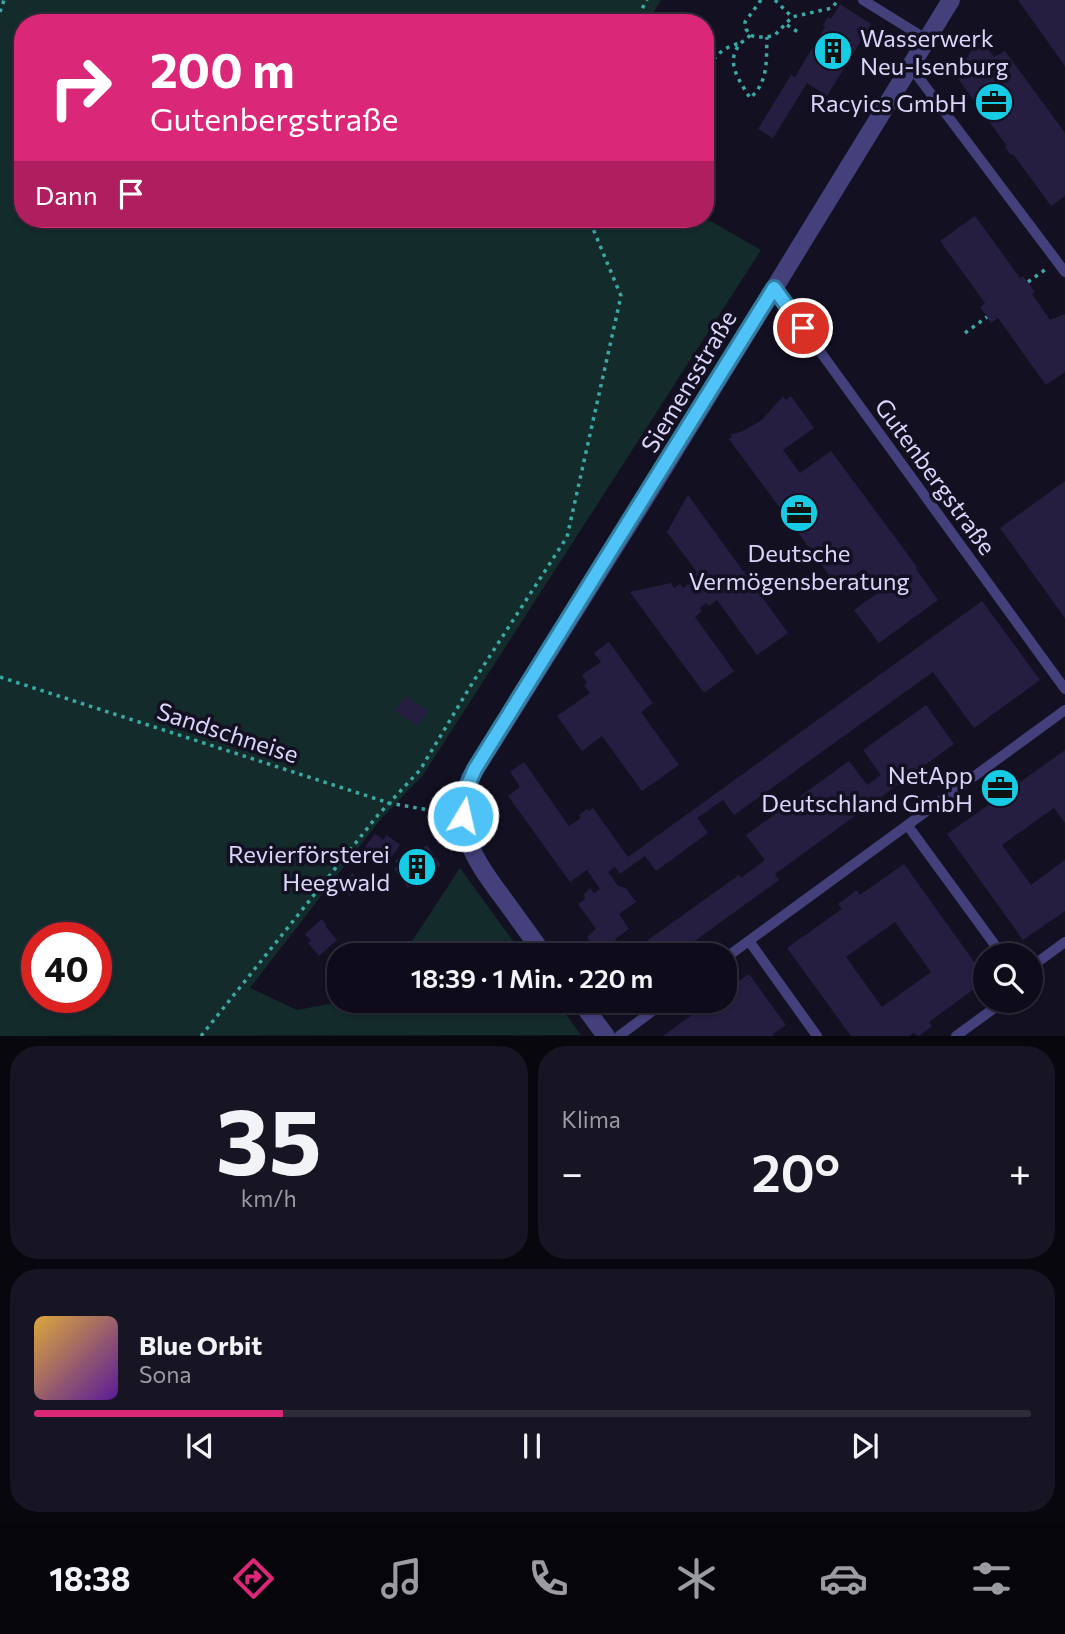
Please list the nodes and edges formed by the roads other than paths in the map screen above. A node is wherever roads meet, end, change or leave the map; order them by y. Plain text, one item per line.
1 (863, 0) edge
2 (951, 0) edge
3 (926, 39) junction
4 (910, 66) junction
5 (1065, 272) edge
6 (774, 288) junction
7 (1065, 689) edge
8 (1065, 710) edge
9 (908, 826) junction
10 (748, 941) junction
11 (1065, 942) edge
12 (536, 943) edge
13 (994, 943) edge
14 (737, 949) edge
15 (1043, 958) edge
16 (589, 1013) edge
17 (649, 1013) edge
18 (987, 1013) edge
19 (606, 1035) edge
20 (619, 1035) edge
21 (817, 1035) edge
22 (956, 1035) edge

1 - 3 lane
2 - 3 street, Siemensstraße
3 - 4 street, Siemensstraße
4 - 5 lane
4 - 6 street, Siemensstraße
6 - 7 lane, Gutenbergstraße
6 - 12 street, Siemensstraße
8 - 9 lane
9 - 10 lane
9 - 13 lane
10 - 14 lane
10 - 21 lane
11 - 15 lane
16 - 19 street
17 - 20 lane
18 - 22 lane

